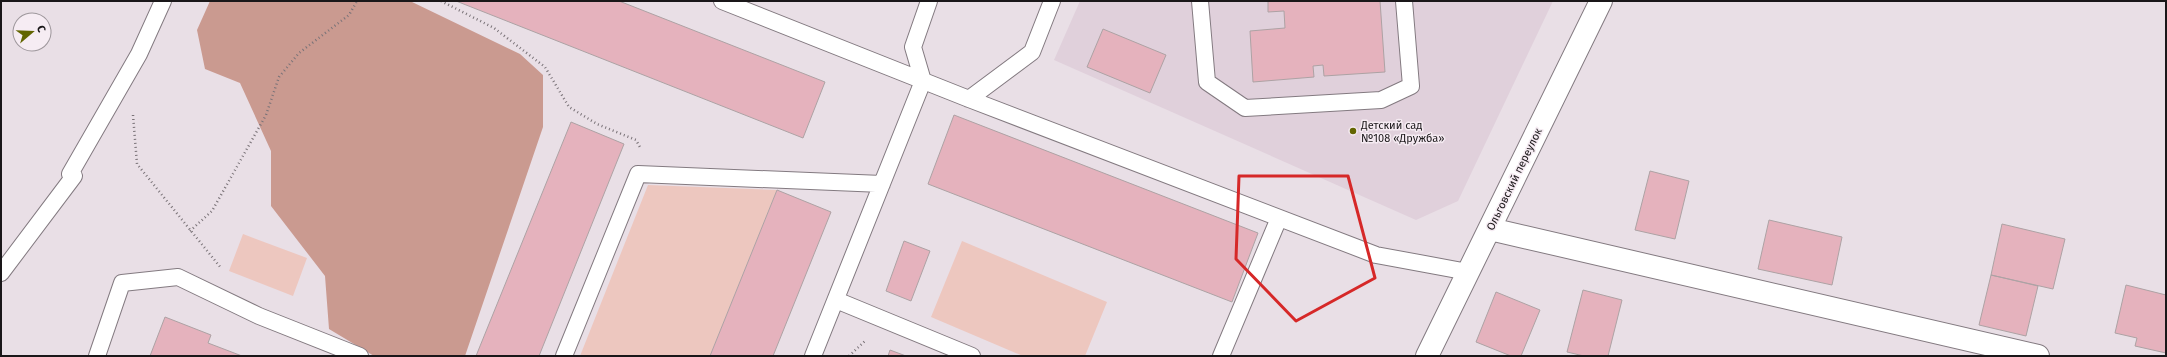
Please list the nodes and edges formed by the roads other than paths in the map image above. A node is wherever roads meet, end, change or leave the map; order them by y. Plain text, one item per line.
1 (163, 1) edge
2 (722, 1) edge
3 (930, 1) edge
4 (1052, 1) edge
5 (1200, 1) edge
6 (1404, 1) edge
7 (1600, 1) edge
8 (923, 81) junction
9 (969, 99) junction
10 (882, 184) junction
11 (1279, 218) junction
12 (1490, 229) junction
13 (1468, 272) junction
14 (1, 273) edge
15 (836, 300) junction
16 (1429, 355) edge
17 (97, 356) edge
18 (360, 356) edge
19 (564, 356) edge
20 (813, 356) edge
21 (972, 356) edge
22 (1221, 356) edge
23 (2038, 356) edge

1 - 14 lane
2 - 8 lane
3 - 8 lane
4 - 9 lane
5 - 6 lane
7 - 12 street, Ольговский переулок
8 - 9 lane
8 - 10 lane
9 - 11 lane
10 - 15 lane
10 - 19 lane
11 - 13 lane
11 - 22 lane
12 - 13 street, Ольговский переулок
12 - 23 street
13 - 16 street, Ольговский переулок
15 - 20 lane
15 - 21 lane
17 - 18 lane

